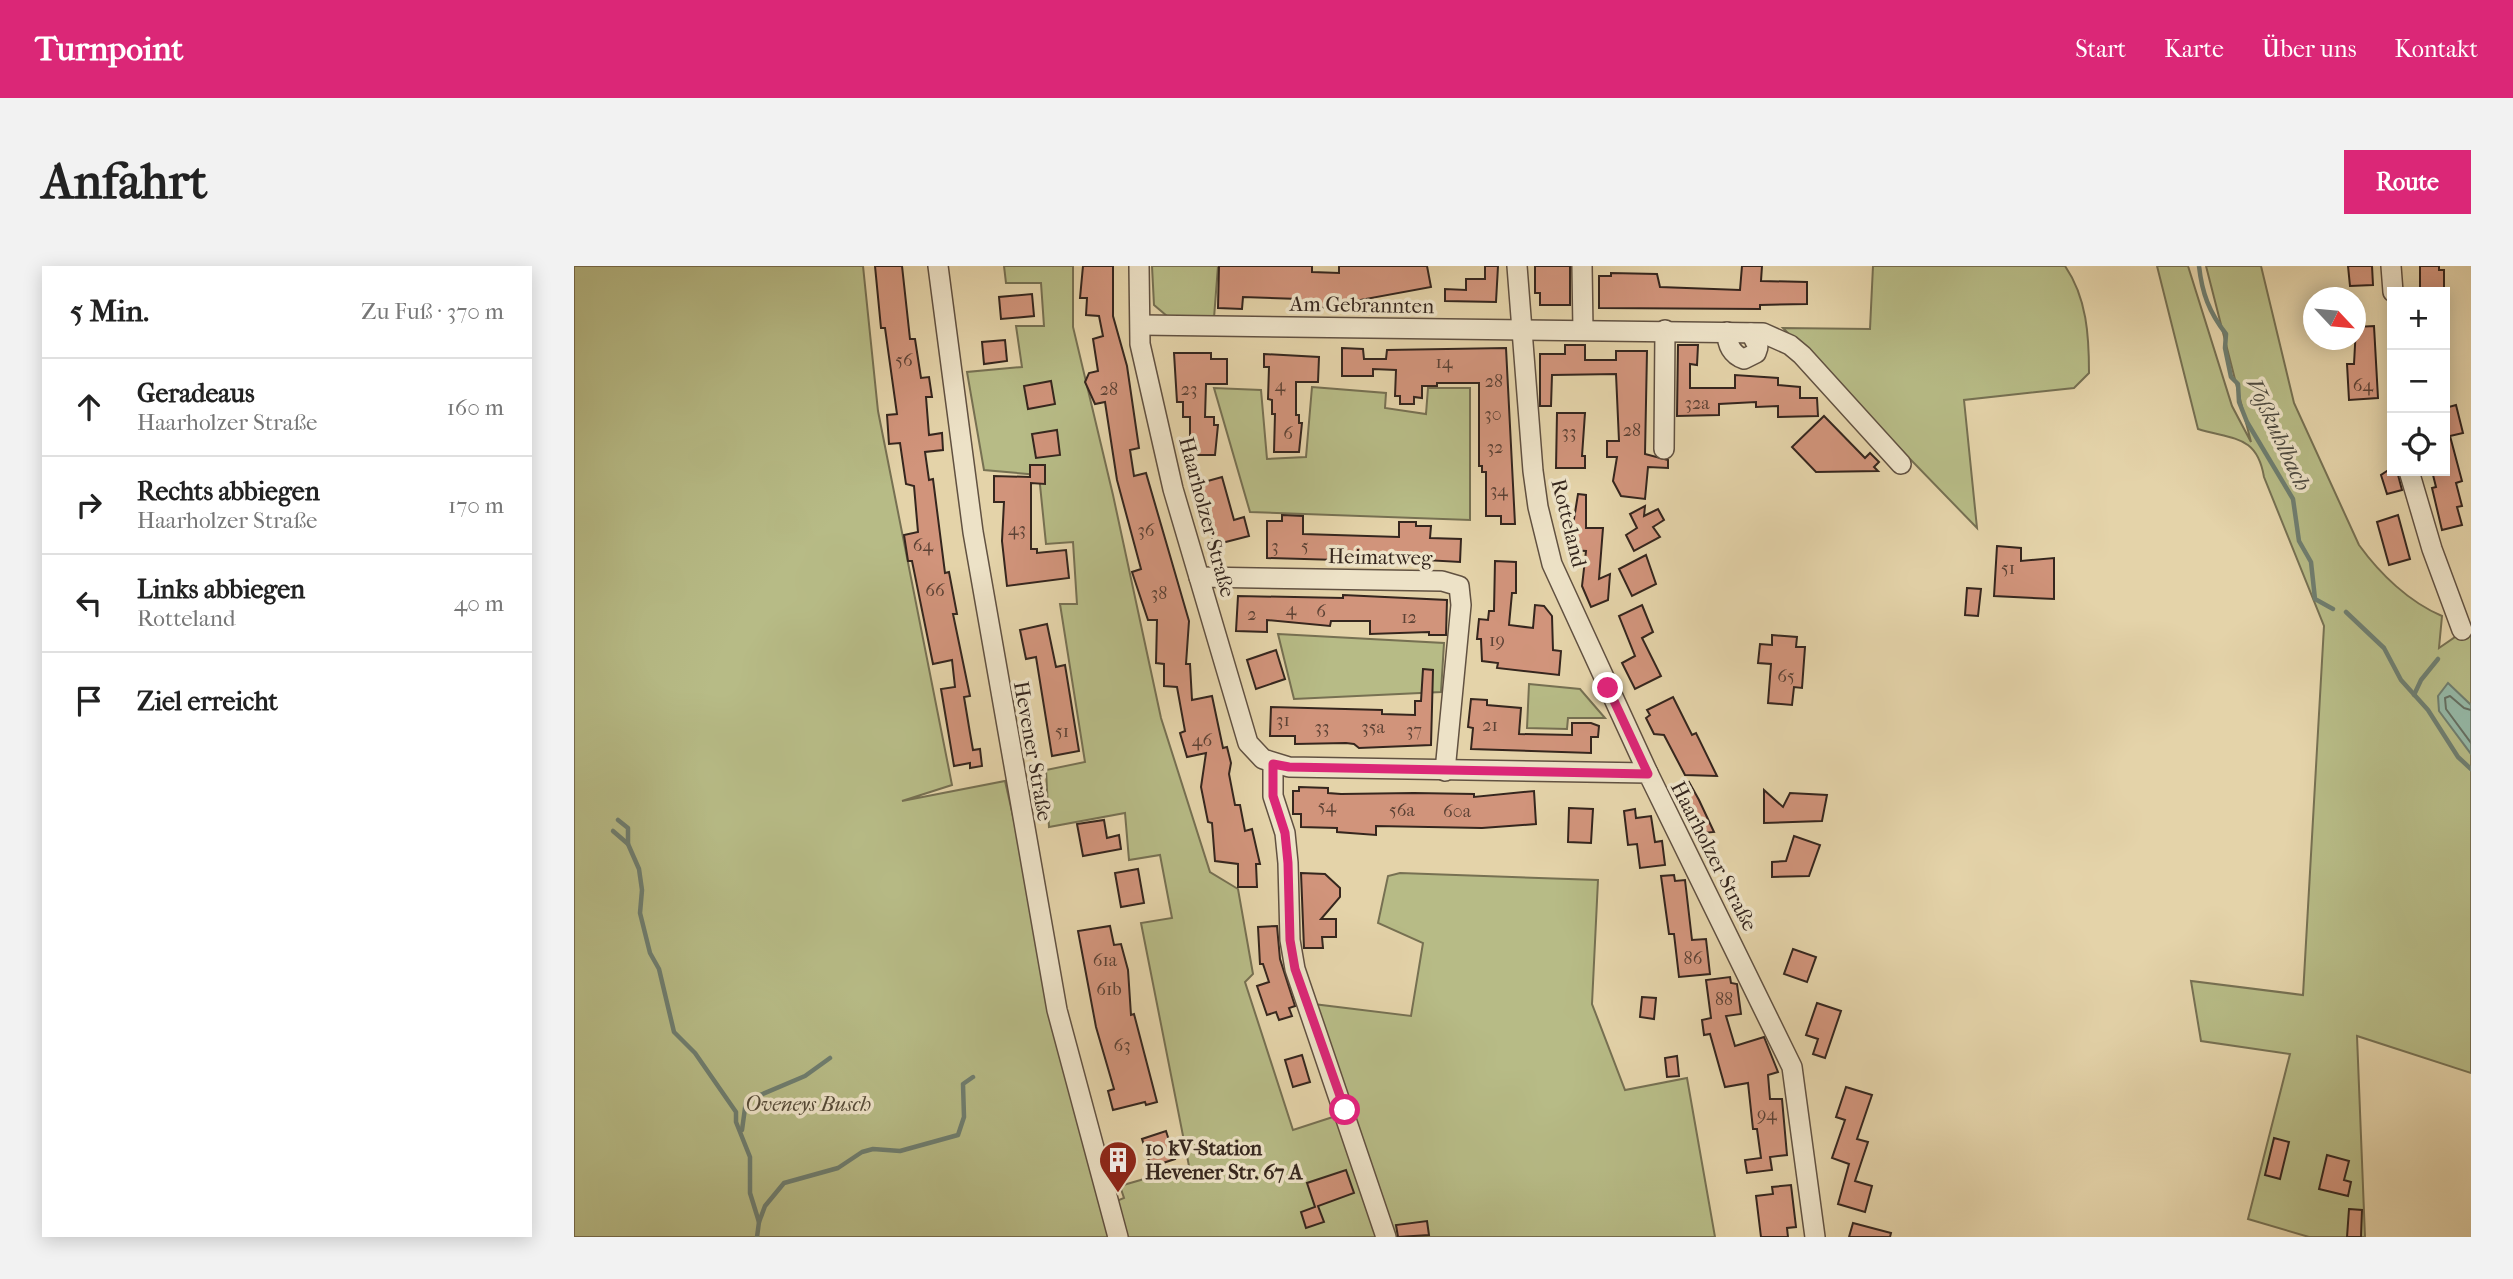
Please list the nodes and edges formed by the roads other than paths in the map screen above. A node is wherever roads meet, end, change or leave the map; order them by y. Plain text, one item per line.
1 (939, 266) edge
2 (1139, 266) edge
3 (1517, 266) edge
4 (1581, 266) edge
5 (2391, 266) edge
6 (2393, 287) edge
7 (1141, 325) junction
8 (1524, 330) junction
9 (1583, 330) junction
10 (1665, 330) junction
11 (1727, 332) junction
12 (1751, 333) junction
13 (1664, 449) dead end
14 (1900, 464) dead end
15 (2410, 476) edge
16 (1199, 577) junction
17 (2462, 630) dead end
18 (1273, 764) junction
19 (1446, 771) junction
20 (1648, 774) junction
21 (1118, 1237) edge
22 (1386, 1237) edge
23 (1815, 1237) edge

1 - 21 street, Hevener Straße
2 - 7 street, Haarholzer Straße
3 - 8 street, Rotteland
4 - 9 street
5 - 6 street
7 - 8 street, Am Gebrannten
7 - 16 street, Haarholzer Straße
8 - 9 street, Am Gebrannten
8 - 20 street, Rotteland
9 - 10 street, Am Gebrannten
10 - 11 street, Am Gebrannten
10 - 13 street
11 - 12 street, Am Gebrannten
11 - 12 street
12 - 14 street, Am Gebrannten
15 - 17 street
16 - 18 street, Haarholzer Straße
16 - 19 street, Heimatweg
18 - 19 street, Haarholzer Straße
18 - 22 street
19 - 20 street, Haarholzer Straße
20 - 23 street, Haarholzer Straße

